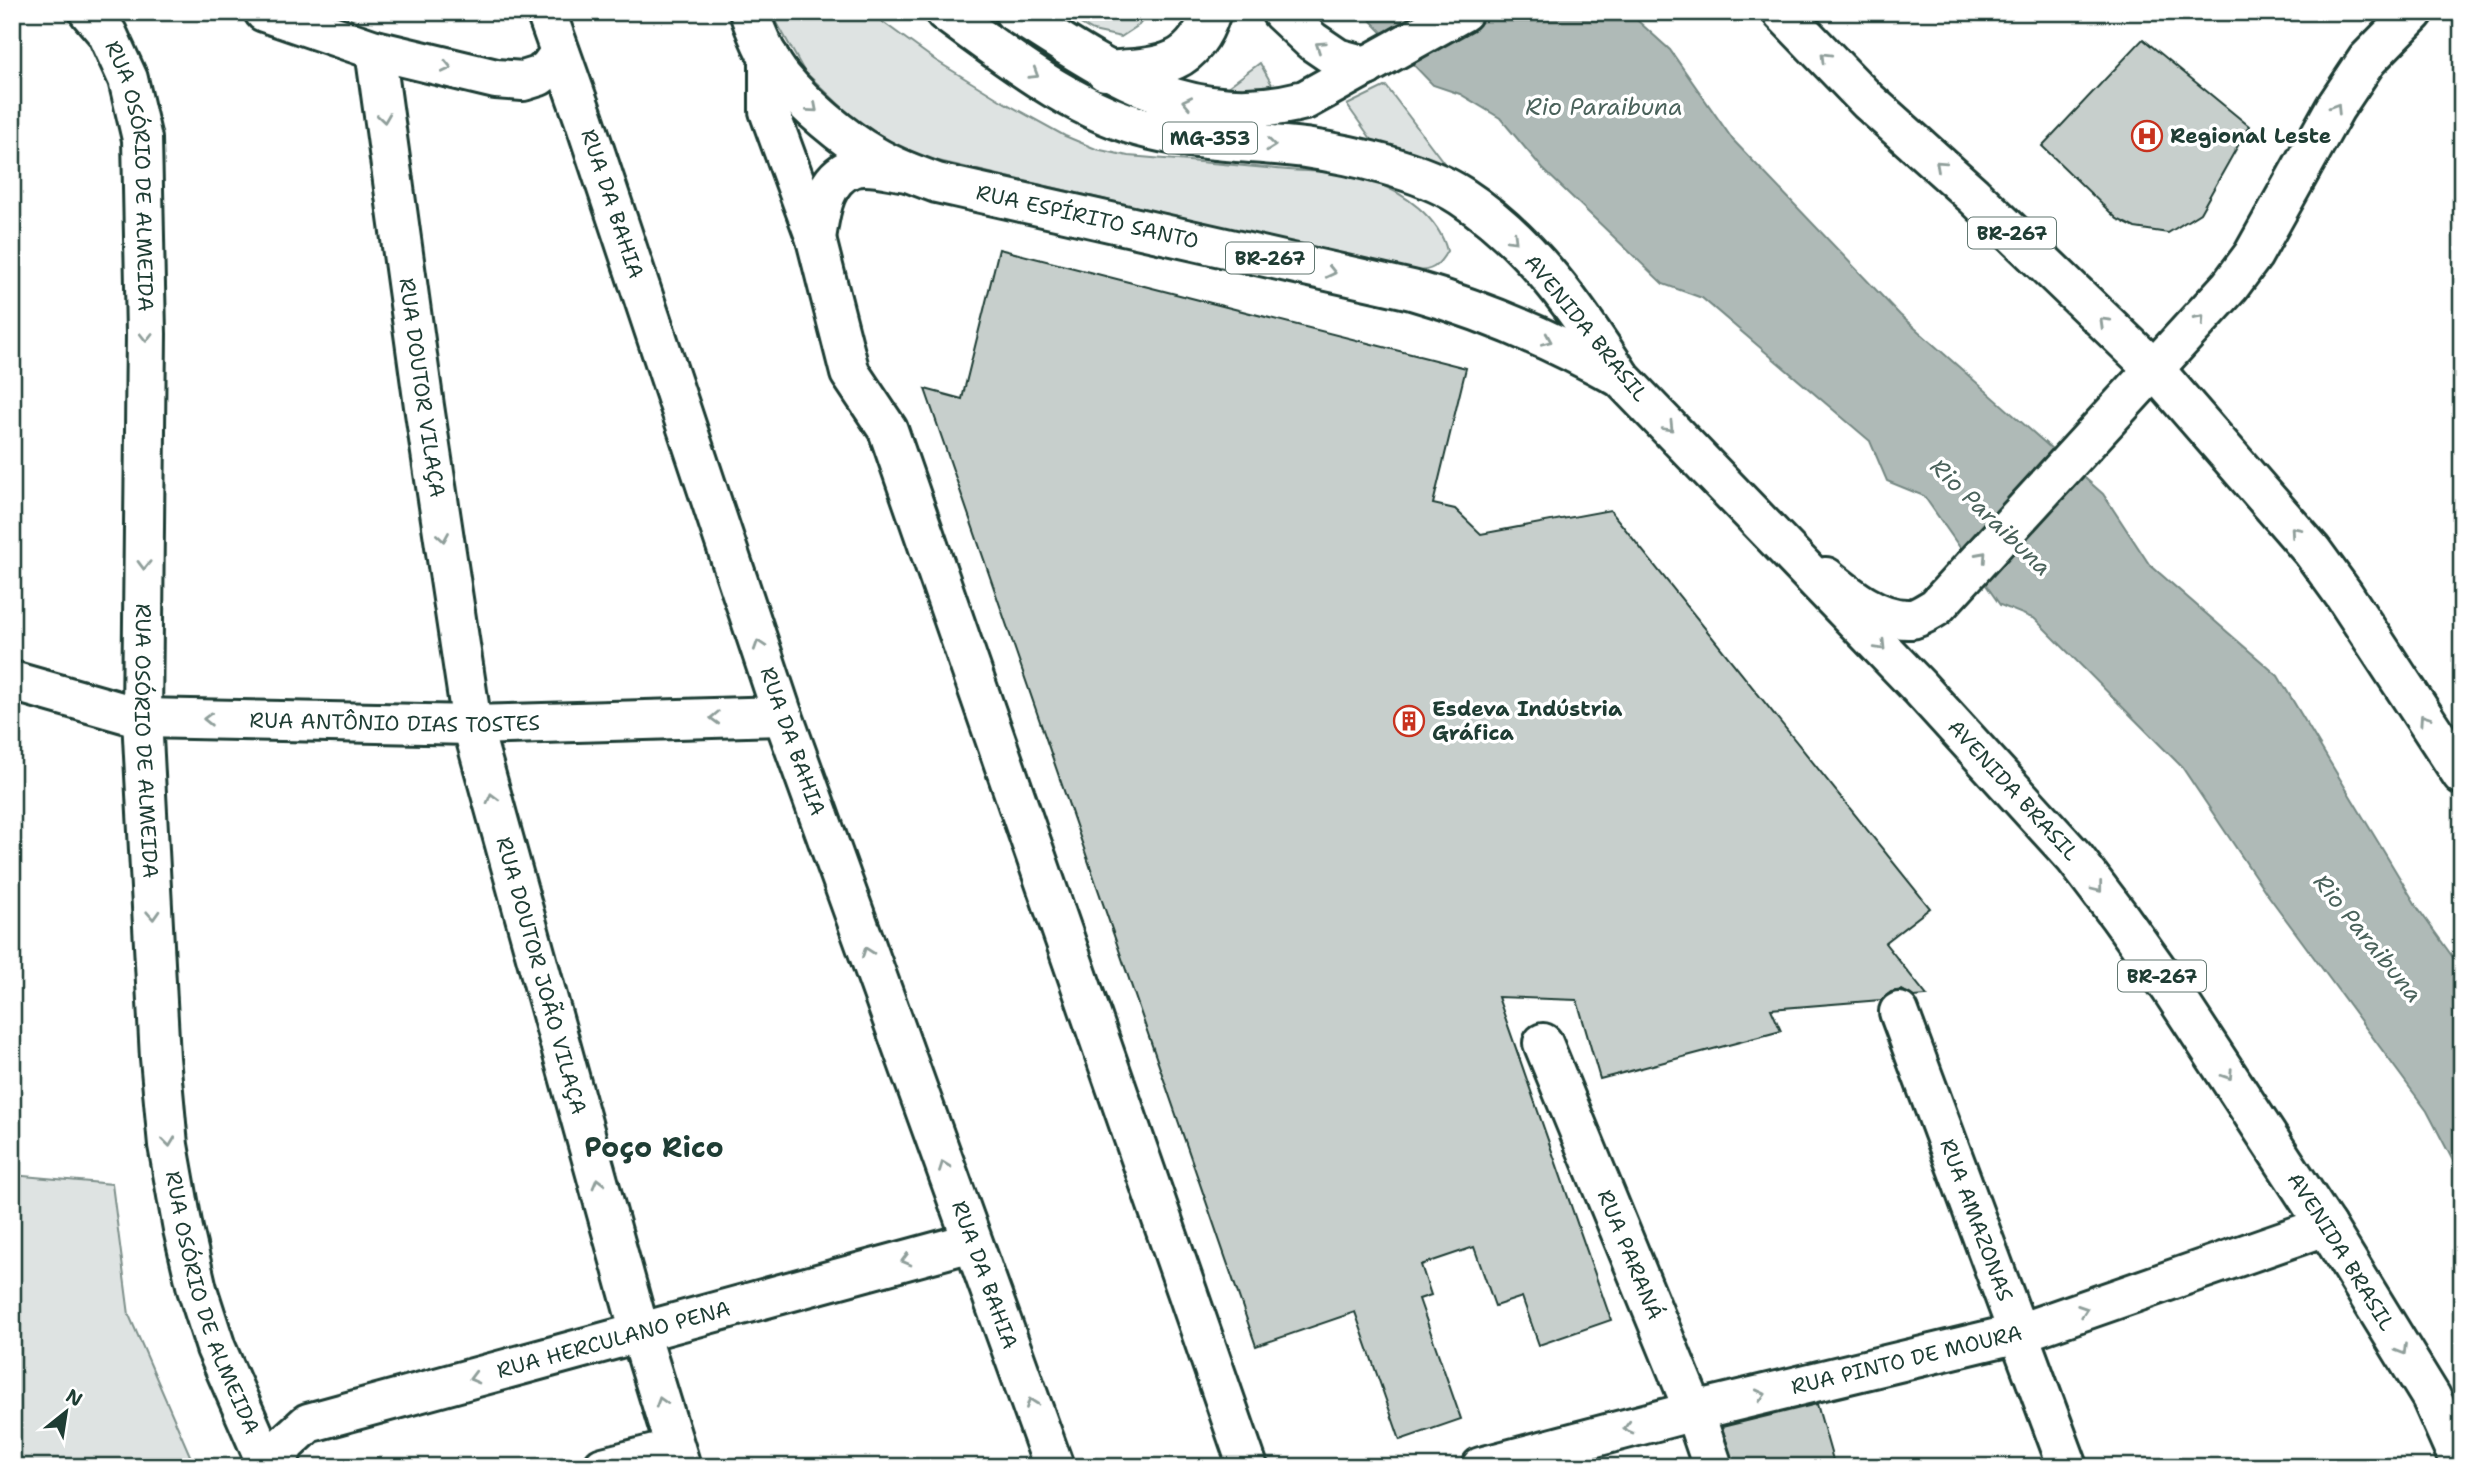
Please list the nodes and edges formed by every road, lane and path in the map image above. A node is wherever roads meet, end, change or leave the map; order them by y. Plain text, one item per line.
1 (89, 12) edge
2 (264, 12) edge
3 (546, 12) edge
4 (946, 12) edge
5 (1014, 12) edge
6 (1210, 12) edge
7 (1281, 12) edge
8 (1463, 12) edge
9 (1782, 12) edge
10 (2414, 12) edge
11 (758, 35) edge
12 (374, 51) junction
13 (560, 53) junction
14 (1380, 59) junction
15 (1105, 71) junction
16 (907, 172) junction
17 (816, 239) junction
18 (2154, 369) junction
19 (1621, 378) junction
20 (1783, 543) junction
21 (12, 681) edge
22 (783, 716) junction
23 (142, 718) junction
24 (472, 725) junction
25 (2462, 775) edge
26 (1899, 1012) dead end
27 (1543, 1043) dead end
28 (2326, 1226) junction
29 (972, 1242) junction
30 (640, 1333) junction
31 (2019, 1333) junction
32 (1694, 1411) junction
33 (678, 1458) edge
34 (268, 1467) edge
35 (275, 1467) edge
36 (603, 1467) edge
37 (1054, 1467) edge
38 (1248, 1467) edge
39 (1481, 1467) edge
40 (1713, 1467) edge
41 (2067, 1467) edge
42 (2462, 1467) edge

1 -> 23 main road, RUA OSÓRIO DE ALMEIDA
2 - 12 main road
3 - 13 main road, RUA DA BAHIA
4 -> 19 main road, AVENIDA BRASIL / MG-353
5 - 15 main road
6 - 15 main road
14 -> 7 main road
8 - 14 main road
18 -> 9 main road, BR-267
18 -> 10 main road
11 -> 16 main road, RUA ESPÍRITO SANTO / BR-267
11 - 17 main road
12 -> 13 main road
12 -> 24 main road, RUA DOUTOR VILAÇA
22 -> 13 main road, RUA DA BAHIA
14 -> 15 main road
16 - 17 main road
16 -> 19 main road, RUA ESPÍRITO SANTO / BR-267
17 - 38 main road
20 -> 18 main road, BR-267
25 -> 18 main road, BR-267
19 -> 20 main road, AVENIDA BRASIL / BR-267
20 -> 28 main road, AVENIDA BRASIL / BR-267
21 - 23 main road, RUA ANTÔNIO DIAS TOSTES
22 -> 24 main road, RUA ANTÔNIO DIAS TOSTES
29 -> 22 main road, RUA DA BAHIA
24 -> 23 main road, RUA ANTÔNIO DIAS TOSTES
23 -> 34 main road, RUA OSÓRIO DE ALMEIDA
30 -> 24 main road, RUA DOUTOR JOÃO VILAÇA
26 - 31 main road, RUA AMAZONAS
27 - 32 main road, RUA PARANÁ
31 -> 28 main road, RUA PINTO DE MOURA
28 -> 42 main road, AVENIDA BRASIL / BR-267
29 -> 30 main road, RUA HERCULANO PENA
37 -> 29 main road, RUA DA BAHIA
33 -> 30 main road, RUA DOUTOR JOÃO VILAÇA
30 -> 35 main road, RUA HERCULANO PENA
32 -> 31 main road, RUA PINTO DE MOURA
31 - 41 main road, RUA AMAZONAS
32 -> 39 main road, RUA PINTO DE MOURA
32 - 40 main road, RUA PARANÁ
33 - 36 main road

